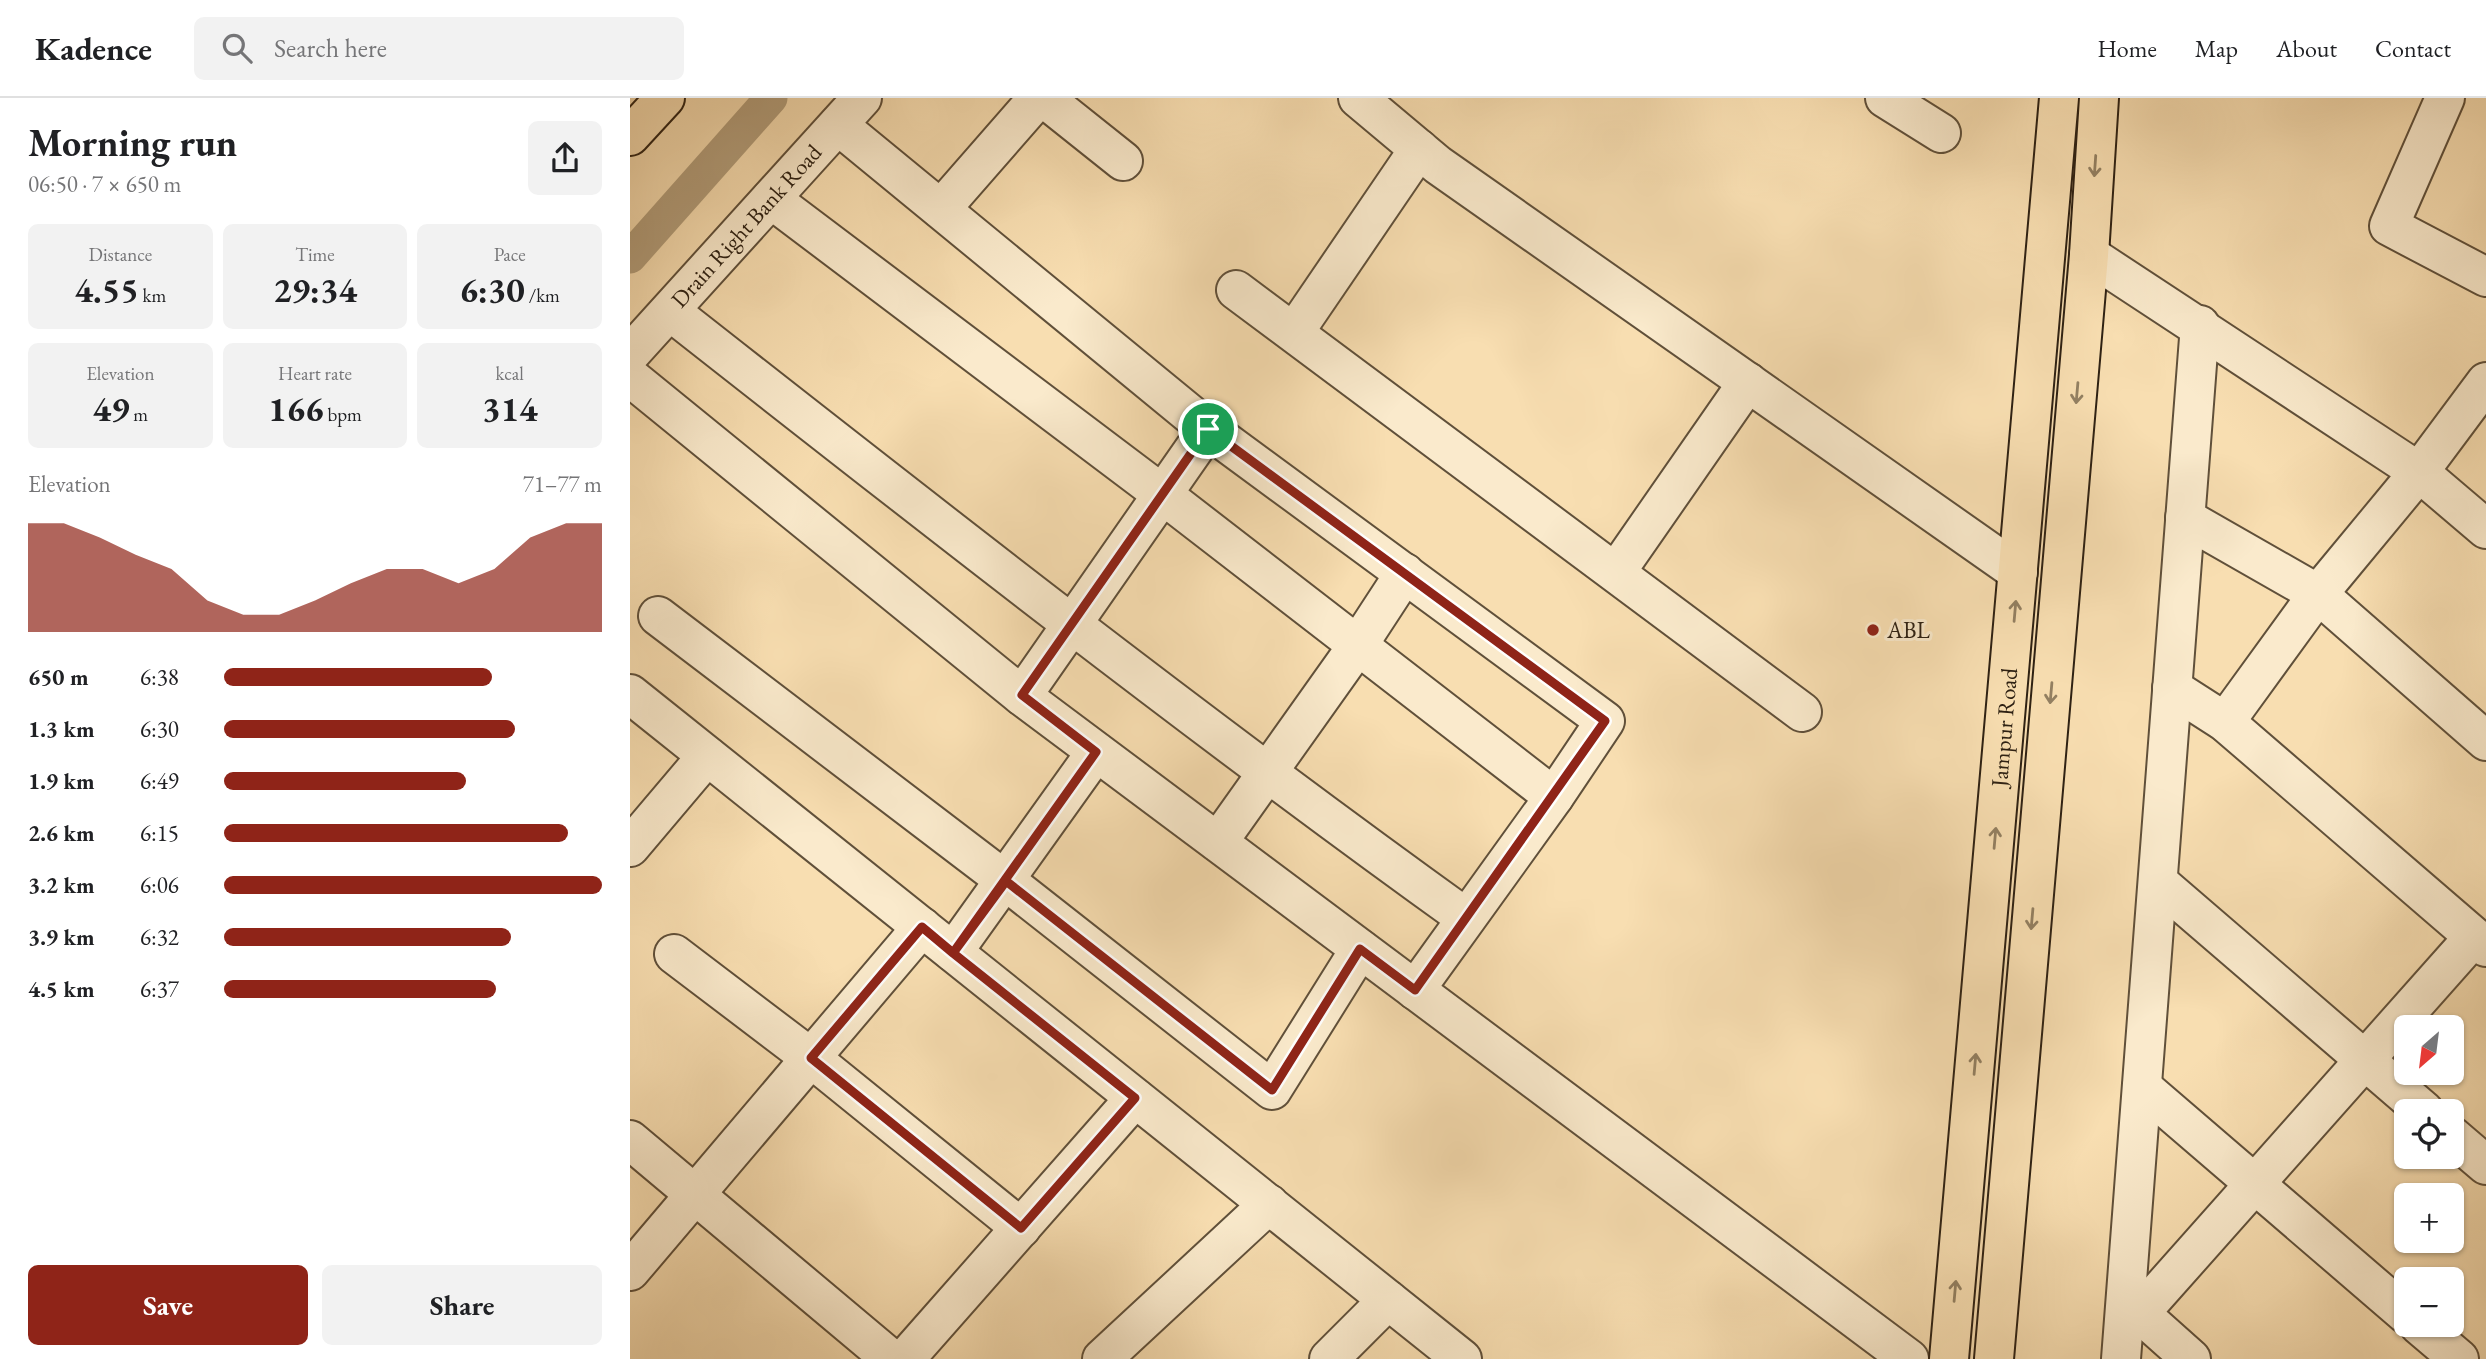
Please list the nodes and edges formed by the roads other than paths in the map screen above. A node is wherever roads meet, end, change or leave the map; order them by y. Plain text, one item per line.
1 (665, 98) edge
2 (1038, 98) edge
3 (1044, 98) edge
4 (1358, 98) edge
5 (1885, 98) edge
6 (2059, 98) edge
7 (2099, 98) edge
8 (2445, 98) edge
9 (850, 112) edge
10 (1941, 133) dead end
11 (630, 136) edge
12 (1419, 149) junction
13 (1124, 162) dead end
14 (771, 199) junction
15 (940, 209) junction
16 (2089, 255) junction
17 (2486, 277) edge
18 (1236, 290) dead end
19 (670, 311) junction
20 (2200, 325) junction
21 (1295, 331) junction
22 (630, 354) edge
23 (630, 377) edge
24 (1748, 382) junction
25 (2486, 382) edge
26 (1208, 429) junction
27 (2419, 472) junction
28 (1162, 494) junction
29 (2185, 518) junction
30 (2486, 529) edge
31 (1616, 572) junction
32 (2018, 572) junction
33 (1405, 573) junction
34 (2318, 594) junction
35 (658, 616) dead end
36 (1070, 626) junction
37 (1358, 645) junction
38 (2172, 688) junction
39 (630, 694) edge
40 (1022, 695) junction
41 (1802, 712) dead end
42 (2225, 722) junction
43 (2486, 741) edge
44 (1096, 752) junction
45 (707, 755) junction
46 (1266, 774) junction
47 (1554, 797) junction
48 (1218, 842) junction
49 (630, 847) edge
50 (1006, 881) junction
51 (2158, 882) junction
52 (1466, 918) junction
53 (922, 927) junction
54 (2480, 942) edge
55 (1360, 949) junction
56 (953, 953) junction
57 (674, 954) dead end
58 (1415, 990) junction
59 (811, 1058) junction
60 (2366, 1061) junction
61 (2142, 1087) junction
62 (1135, 1098) junction
63 (2410, 1099) edge
64 (630, 1140) edge
65 (2464, 1146) edge
66 (2486, 1165) edge
67 (2254, 1183) junction
68 (695, 1194) junction
69 (1269, 1204) junction
70 (1021, 1228) junction
71 (630, 1271) edge
72 (1388, 1300) junction
73 (2394, 1304) edge
74 (2133, 1307) junction
75 (2433, 1337) edge
76 (891, 1359) edge
77 (905, 1359) edge
78 (1102, 1359) edge
79 (1329, 1359) edge
80 (1462, 1359) edge
81 (1909, 1359) edge
82 (1949, 1359) edge
83 (1994, 1359) edge
84 (2121, 1359) edge
85 (2191, 1359) edge
86 (2459, 1359) edge

1 - 11 main road
2 - 15 street
3 - 13 street
4 - 12 street
5 - 10 street
6 - 32 main road, Jampur Road
7 -> 16 main road, Jampur Road
8 - 17 street
9 - 14 street, Drain Right Bank Road
9 - 15 street
12 - 21 street
12 - 24 street
14 - 19 street, Drain Right Bank Road
14 - 28 street
15 - 26 street
16 - 20 street
16 -> 83 main road, Jampur Road
18 - 21 street
19 - 22 street, Drain Right Bank Road
19 - 36 street
20 - 27 street
20 - 29 street
21 - 31 street
23 - 40 street
24 - 31 street
24 - 32 street
25 - 27 street
26 - 28 street
26 - 33 street
27 - 30 street
27 - 34 street
28 - 36 street
28 - 37 street
29 - 34 street
29 - 38 street
31 - 41 street
82 -> 32 main road, Jampur Road
33 - 37 street
33 - 47 street
34 - 42 street
34 - 43 street
35 - 50 street
36 - 40 street
36 - 46 street
37 - 46 street
37 - 47 street
38 - 42 street
38 - 51 street
39 - 45 street
40 - 44 street
42 - 54 street
44 - 48 street
44 - 50 street
45 - 49 street
45 - 53 street
46 - 48 street
46 - 52 street
47 - 52 street
48 - 55 street
50 - 55 street
50 - 56 street
51 - 60 street
51 - 61 street
52 - 58 street
53 - 56 street
53 - 59 street
54 - 60 street
55 - 58 street
56 - 62 street
57 - 59 street
58 - 81 street
59 - 68 street
59 - 70 street
60 - 63 street
60 - 67 street
61 - 67 street
61 - 74 street
62 - 69 street
62 - 70 street
64 - 68 street
65 - 66 street
67 - 73 street
67 - 74 street
68 - 71 street
68 - 76 street
69 - 72 street
69 - 78 street
70 - 77 street
72 - 79 street
72 - 80 street
74 - 84 street
74 - 85 street
75 - 86 street

